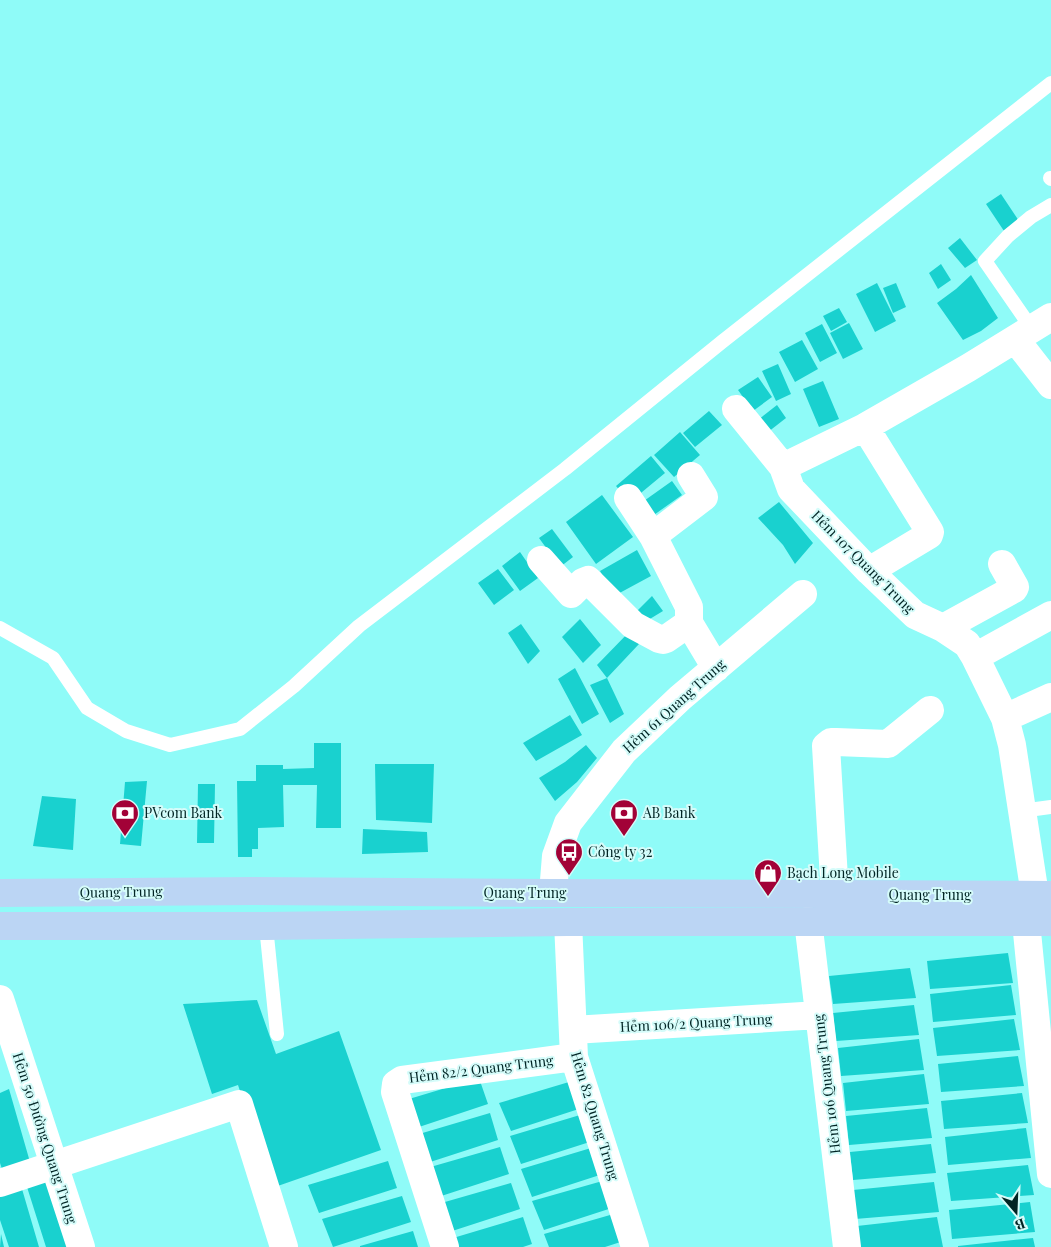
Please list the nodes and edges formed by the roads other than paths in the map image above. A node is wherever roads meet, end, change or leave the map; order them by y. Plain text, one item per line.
1 (1051, 83) edge
2 (1051, 205) edge
3 (1033, 328) edge
4 (1051, 385) edge
5 (736, 409) dead end
6 (865, 427) junction
7 (783, 467) junction
8 (691, 476) dead end
9 (628, 498) dead end
10 (653, 536) junction
11 (540, 560) dead end
12 (1002, 564) dead end
13 (869, 570) junction
14 (803, 594) dead end
15 (1050, 617) edge
16 (689, 623) junction
17 (0, 628) edge
18 (943, 628) junction
19 (975, 657) junction
20 (716, 668) junction
21 (1051, 697) edge
22 (930, 710) dead end
23 (1005, 718) junction
24 (1051, 806) edge
25 (1021, 810) junction
26 (253, 891) junction
27 (0, 893) edge
28 (553, 894) junction
29 (835, 895) junction
30 (1043, 895) edge
31 (808, 921) junction
32 (568, 922) junction
33 (1038, 922) edge
34 (260, 925) junction
35 (0, 926) edge
36 (0, 1000) edge
37 (819, 1016) junction
38 (573, 1030) junction
39 (277, 1034) dead end
40 (574, 1057) junction
41 (7, 1067) edge
42 (54, 1164) junction
43 (1051, 1174) edge
44 (0, 1183) edge
45 (81, 1247) edge
46 (284, 1247) edge
47 (445, 1247) edge
48 (636, 1247) edge
49 (847, 1247) edge

1 - 17 lane
2 - 3 lane
3 - 4 street
3 - 6 street
5 - 7 street, Hẻm 107 Quang Trung
6 - 7 street
6 - 13 street
7 - 13 street, Hẻm 107 Quang Trung
8 - 10 street
9 - 10 street
10 - 16 street
11 - 16 street
12 - 18 street
13 - 18 street, Hẻm 107 Quang Trung
14 - 20 street, Hẻm 61 Quang Trung
15 - 19 street
16 - 20 street
18 - 19 street, Hẻm 107 Quang Trung
19 - 23 street, Hẻm 107 Quang Trung
20 - 28 street, Hẻm 61 Quang Trung
21 - 23 street
22 - 29 street
23 - 25 street, Hẻm 107 Quang Trung
24 - 25 lane
25 - 30 street, Hẻm 107 Quang Trung
26 - 27 main road, Quang Trung
26 - 28 main road, Quang Trung
26 - 34 main road
28 - 29 main road, Quang Trung
29 - 30 main road, Quang Trung
31 - 32 main road, Quang Trung
31 - 33 main road, Quang Trung
31 - 37 street, Hẻm 106 Quang Trung
32 - 34 main road, Quang Trung
32 - 38 street, Hẻm 82 Quang Trung
33 - 43 street
34 - 35 main road, Quang Trung
34 - 39 lane
36 - 41 street, Hẻm 50 Đường Quang Trung
37 - 38 street, Hẻm 106/2 Quang Trung
37 - 49 street, Hẻm 106 Quang Trung
38 - 40 street, Hẻm 82 Quang Trung
40 - 47 street, Hẻm 82/2 Quang Trung
40 - 48 street, Hẻm 82 Quang Trung
41 - 42 street, Hẻm 50 Đường Quang Trung
42 - 44 street
42 - 45 street, Hẻm 50 Đường Quang Trung
42 - 46 street

